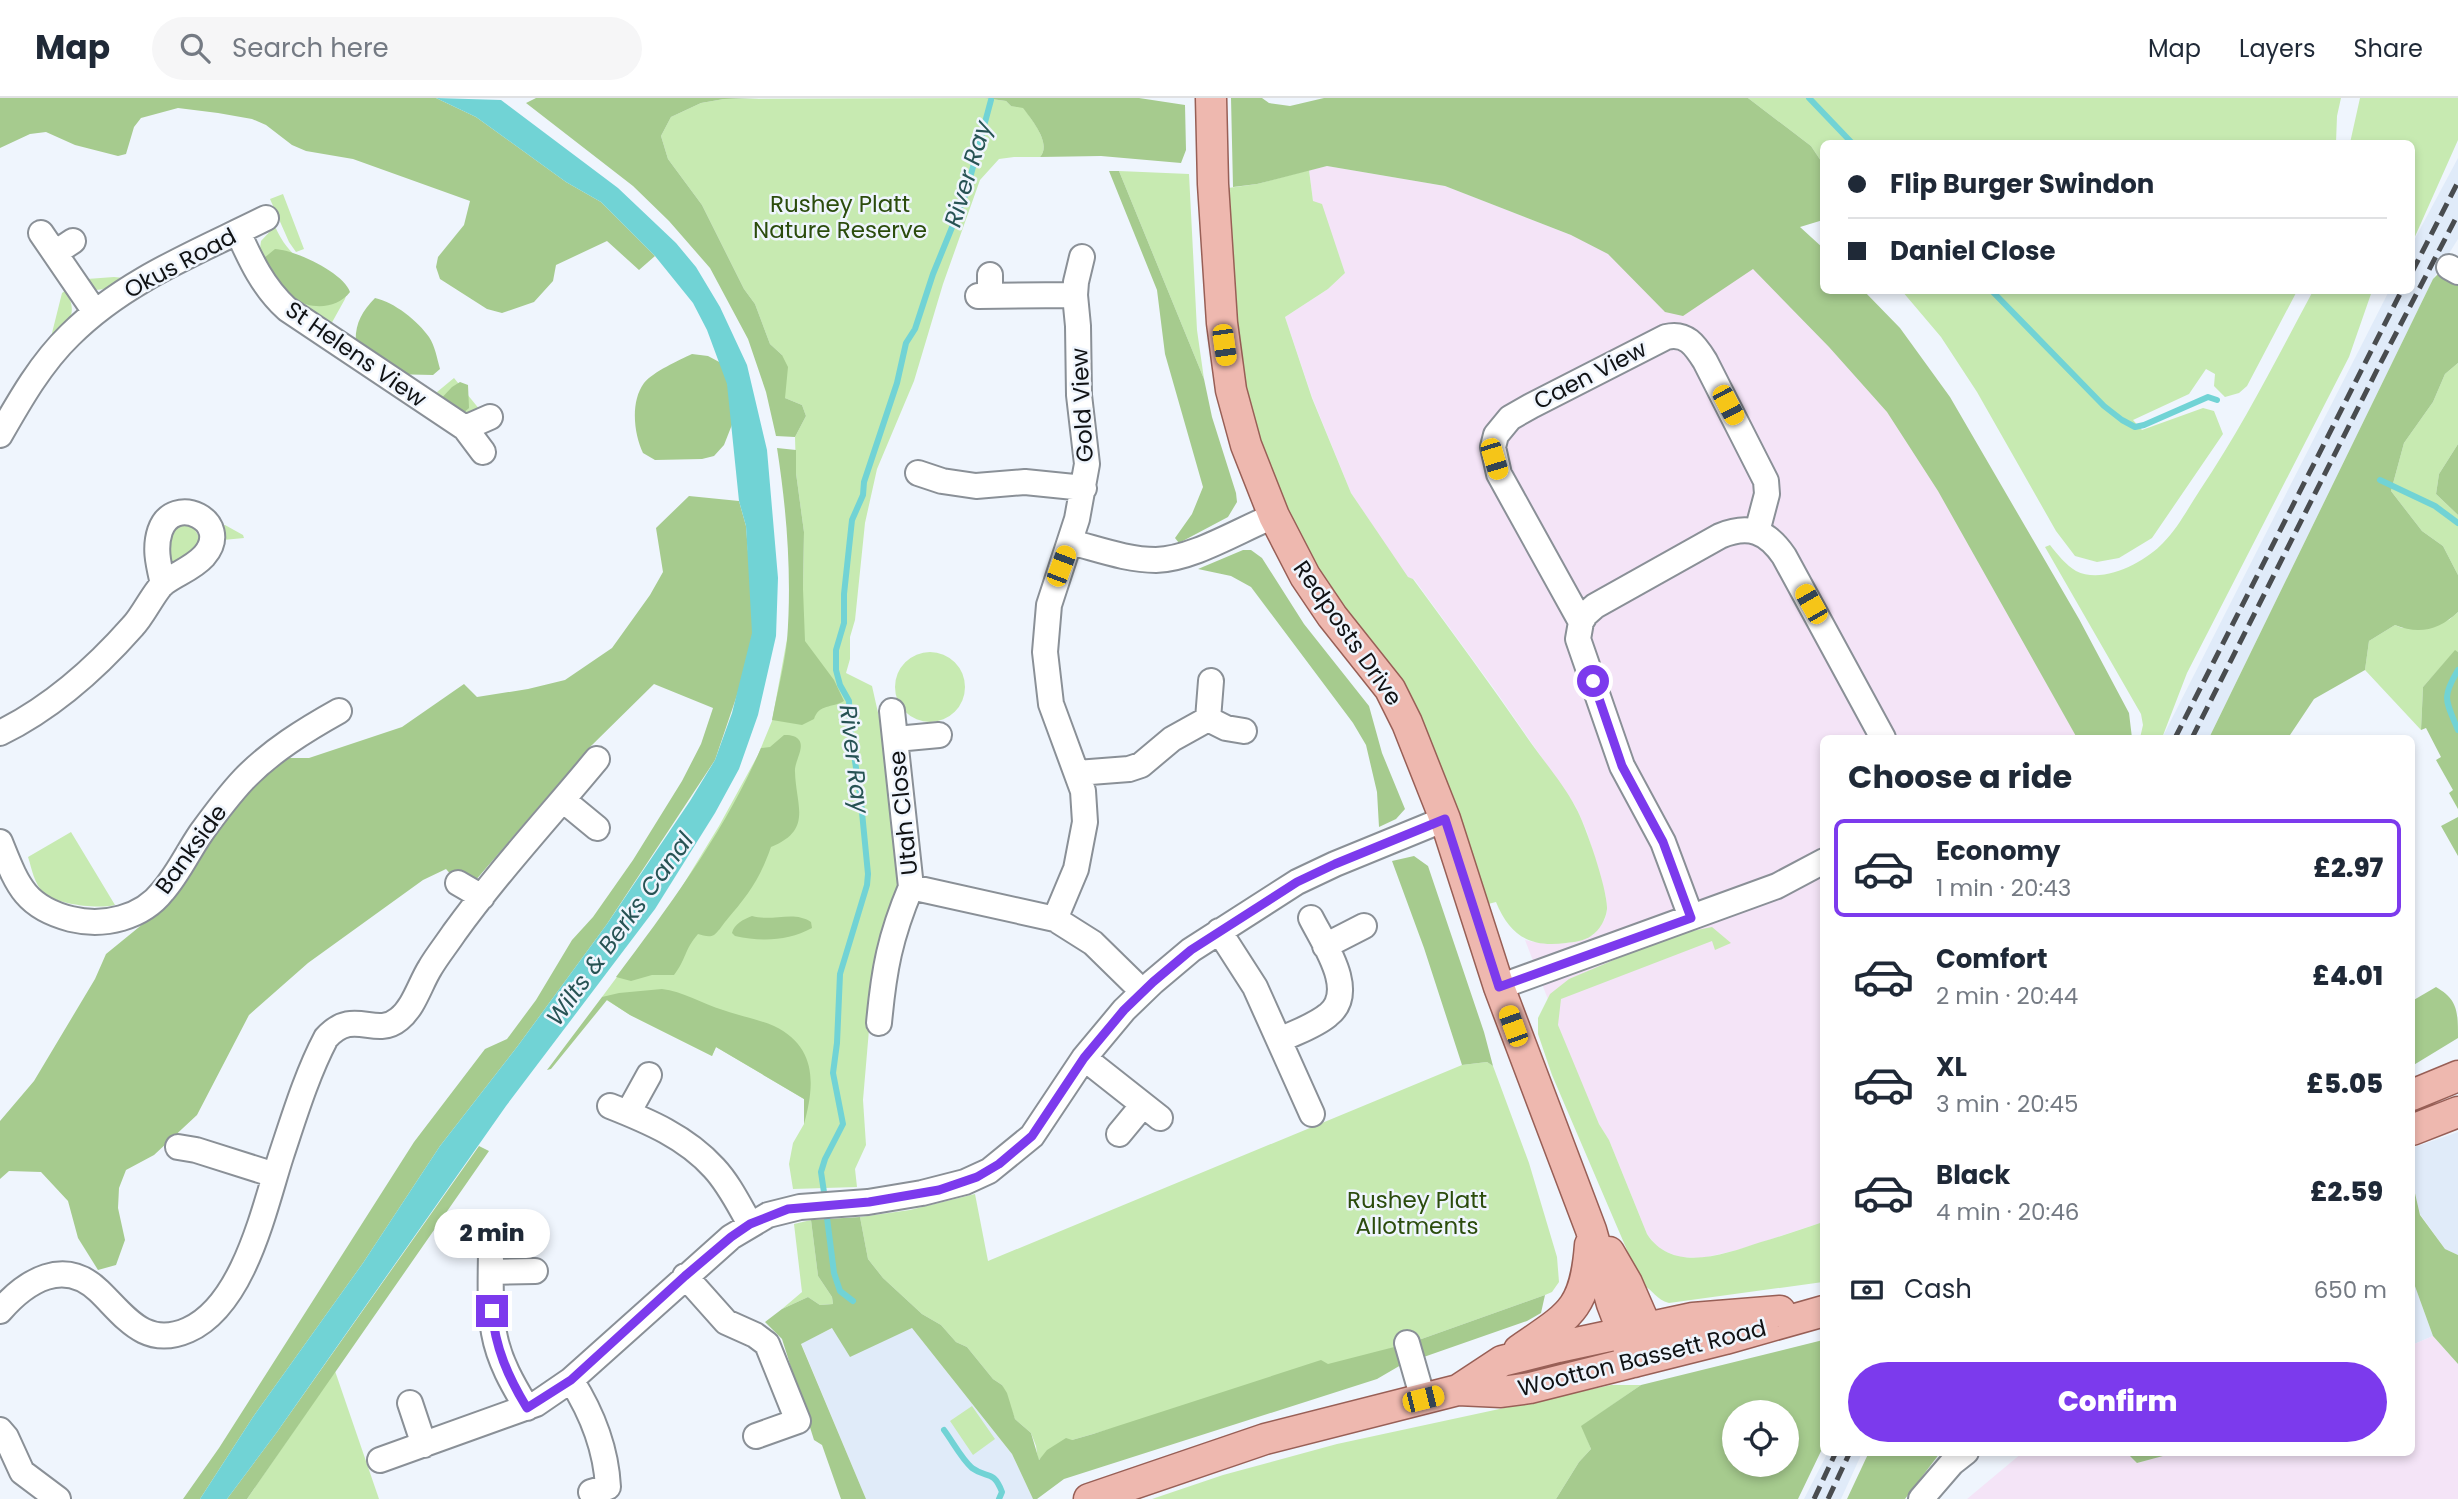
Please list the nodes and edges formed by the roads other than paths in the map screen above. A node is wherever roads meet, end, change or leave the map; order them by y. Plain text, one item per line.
1 (1211, 98) edge
2 (266, 218) dead end
3 (238, 232) junction
4 (56, 243) dead end
5 (1082, 257) dead end
6 (986, 289) dead end
7 (1075, 295) junction
8 (95, 312) junction
9 (490, 417) dead end
10 (465, 428) junction
11 (0, 435) edge
12 (483, 452) dead end
13 (918, 473) dead end
14 (1084, 488) junction
15 (1274, 516) junction
16 (1757, 532) junction
17 (1070, 542) junction
18 (163, 584) dead end
19 (1581, 622) junction
20 (1211, 681) dead end
21 (892, 710) dead end
22 (339, 711) dead end
23 (1208, 719) junction
24 (1244, 731) dead end
25 (0, 733) edge
26 (939, 735) dead end
27 (1881, 735) edge
28 (896, 739) junction
29 (597, 759) dead end
30 (1077, 773) junction
31 (563, 800) junction
32 (1445, 819) junction
33 (597, 828) dead end
34 (0, 842) edge
35 (1820, 863) edge
36 (458, 883) dead end
37 (911, 887) junction
38 (482, 897) junction
39 (1311, 918) dead end
40 (1691, 918) junction
41 (1055, 919) junction
42 (1364, 926) dead end
43 (1219, 931) junction
44 (1325, 946) junction
45 (1499, 987) junction
46 (1142, 991) junction
47 (879, 1023) dead end
48 (1280, 1040) junction
49 (1084, 1058) junction
50 (649, 1075) dead end
51 (2458, 1076) edge
52 (2415, 1094) edge
53 (2458, 1112) edge
54 (1312, 1114) dead end
55 (2415, 1129) edge
56 (1119, 1134) dead end
57 (178, 1147) dead end
58 (275, 1175) junction
59 (750, 1224) junction
60 (1591, 1230) junction
61 (491, 1246) dead end
62 (535, 1271) dead end
63 (491, 1272) junction
64 (685, 1276) junction
65 (0, 1311) edge
66 (1820, 1311) edge
67 (1820, 1312) edge
68 (1634, 1330) junction
69 (1407, 1343) dead end
70 (1646, 1358) junction
71 (1502, 1362) junction
72 (571, 1380) junction
73 (1458, 1390) junction
74 (1423, 1399) junction
75 (410, 1404) dead end
76 (527, 1408) junction
77 (0, 1430) edge
78 (756, 1436) dead end
79 (424, 1445) junction
80 (1961, 1456) edge
81 (380, 1461) dead end
82 (591, 1492) dead end
83 (58, 1499) edge
84 (1089, 1499) edge
85 (1921, 1499) edge

1 - 15 main road, Redposts Drive
2 - 3 street, Okus Road
3 - 8 street, Okus Road
3 - 10 street, St Helens View
4 - 8 street
5 - 7 street, Gold View
6 - 7 street
7 - 14 street, Gold View
8 - 11 street, Okus Road
9 - 10 street
10 - 12 street, St Helens View
13 - 14 street
14 - 17 street, Gold View
15 - 17 street
15 - 32 main road, Redposts Drive
16 - 19 street
16 - 19 street, Caen View
16 - 27 street
17 - 30 street, Gold View
18 - 25 street
19 - 40 street, Caen View
20 - 23 street
21 - 28 street, Utah Close
22 - 34 street, Bankside
23 - 24 street
23 - 30 street
26 - 28 street, Utah Close
28 - 37 street, Utah Close
29 - 31 street
30 - 41 street, Gold View
31 - 33 street
31 - 38 street
32 - 43 street
32 - 45 main road, Redposts Drive
35 - 40 street
36 - 38 street
37 - 41 street
37 - 47 street
38 - 58 street
39 - 44 street
40 - 45 street
41 - 46 street
42 - 44 street
43 - 46 street
43 - 48 street
44 - 48 street
45 - 60 main road, Redposts Drive
46 - 49 street
48 - 54 street
49 - 56 street
49 - 59 street
50 - 59 street
51 - 52 main road
53 - 55 main road
57 - 58 street
58 - 65 street
59 - 64 street
60 - 68 main road, Redposts Drive
60 - 71 main road
61 - 63 street
62 - 63 street
63 - 76 street
64 - 72 street
64 - 78 street
66 - 68 main road, Wootton Bassett Road
67 - 70 main road, Wootton Bassett Road
68 - 70 main road, Redposts Drive
68 - 71 main road, Wootton Bassett Road
69 - 74 street
70 - 73 main road, Wootton Bassett Road
71 - 73 main road, Wootton Bassett Road
72 - 76 street
72 - 82 street
73 - 74 main road, Wootton Bassett Road
74 - 84 main road, Wootton Bassett Road
75 - 79 street
76 - 79 street
77 - 83 street
79 - 81 street
80 - 85 street

